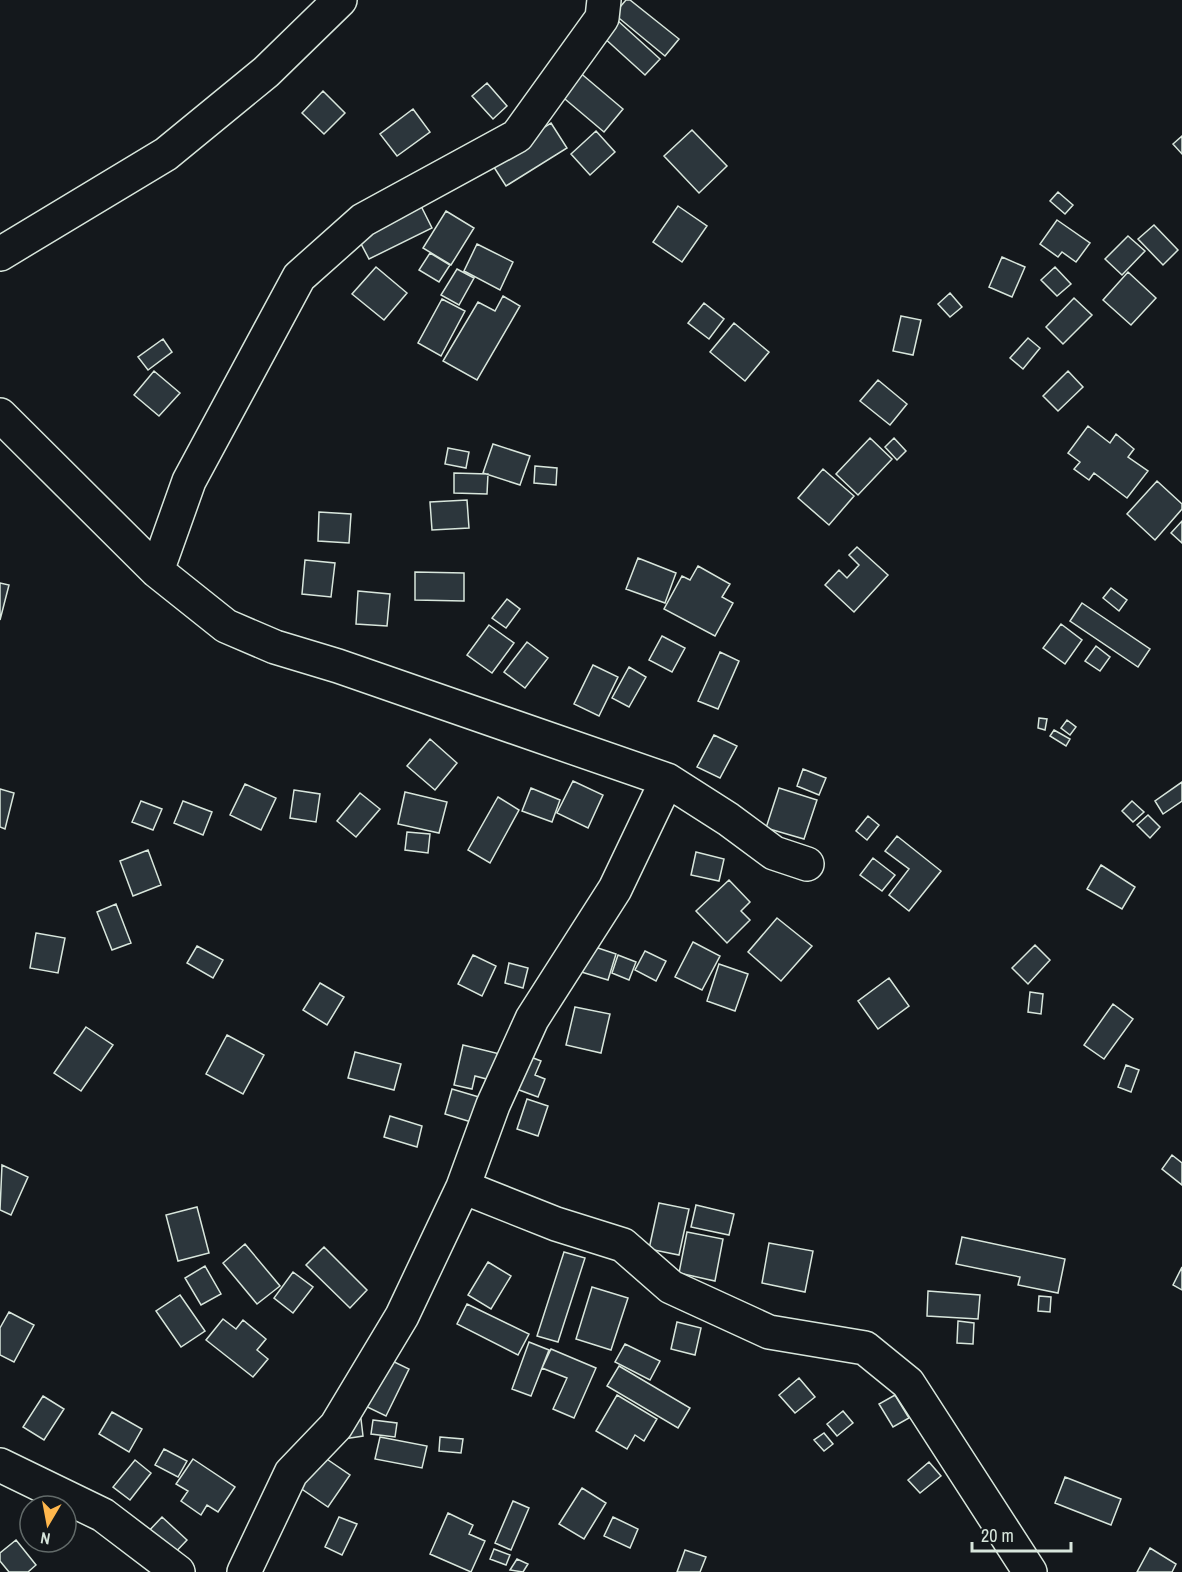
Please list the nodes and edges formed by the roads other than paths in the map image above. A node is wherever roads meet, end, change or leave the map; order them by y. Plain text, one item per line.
1 (340, 0) edge
2 (604, 0) edge
3 (3, 244) edge
4 (0, 415) edge
5 (157, 572) junction
6 (667, 780) junction
7 (807, 864) dead end
8 (463, 1187) junction
9 (0, 1465) edge
10 (178, 1572) edge
11 (244, 1572) edge
12 (1030, 1572) edge

1 - 3 street
2 - 5 street
4 - 5 street
5 - 6 street
6 - 7 street
6 - 8 street
8 - 11 street
8 - 12 street
9 - 10 street

